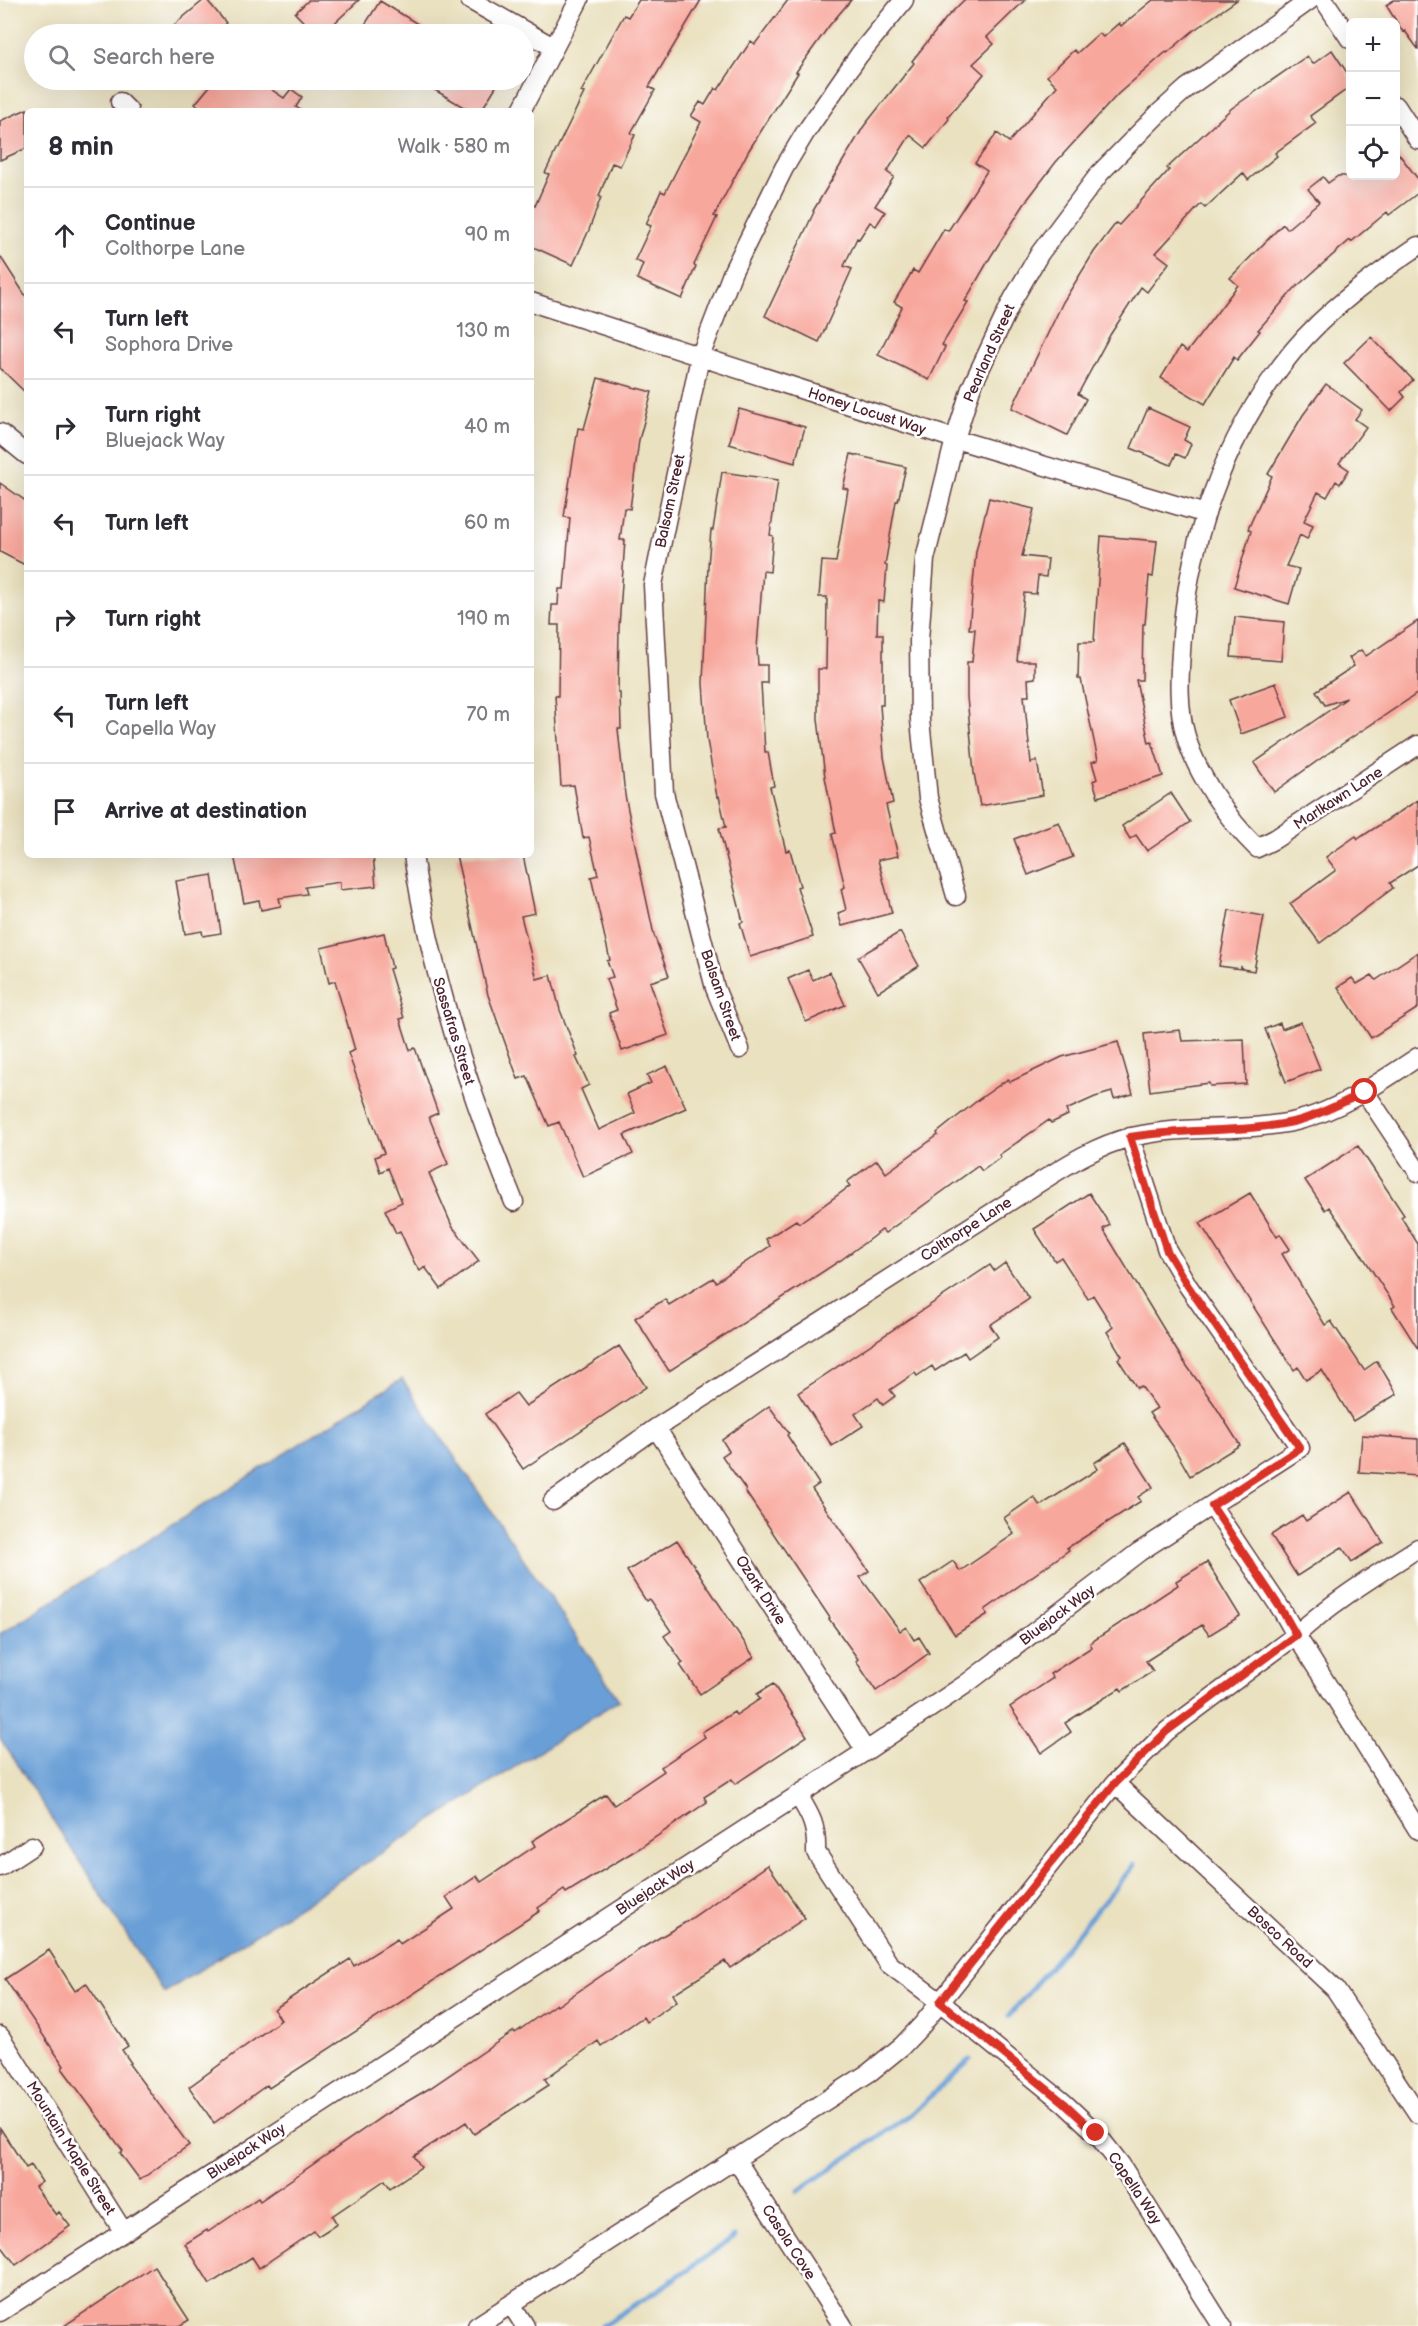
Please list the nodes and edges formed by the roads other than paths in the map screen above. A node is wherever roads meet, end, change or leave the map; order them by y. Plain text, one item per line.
1 (470, 0) edge
2 (579, 0) edge
3 (904, 0) edge
4 (1310, 0) edge
5 (1324, 0) edge
6 (513, 24) edge
7 (1346, 33) edge
8 (534, 35) edge
9 (553, 46) junction
10 (534, 85) edge
11 (531, 90) edge
12 (522, 108) edge
13 (1400, 113) edge
14 (1418, 140) edge
15 (1418, 246) edge
16 (534, 303) edge
17 (700, 357) junction
18 (0, 433) edge
19 (955, 439) junction
20 (24, 453) edge
21 (1206, 514) junction
22 (1418, 746) edge
23 (414, 858) edge
24 (956, 896) dead end
25 (740, 1049) dead end
26 (1418, 1057) edge
27 (1365, 1092) junction
28 (1130, 1137) junction
29 (1418, 1172) edge
30 (514, 1202) dead end
31 (656, 1428) junction
32 (552, 1501) dead end
33 (1212, 1506) junction
34 (1418, 1548) edge
35 (1296, 1635) junction
36 (866, 1751) junction
37 (1115, 1783) junction
38 (798, 1795) junction
39 (1418, 1830) edge
40 (32, 1846) dead end
41 (0, 1867) edge
42 (940, 2002) junction
43 (0, 2036) edge
44 (1418, 2115) edge
45 (735, 2158) junction
46 (123, 2231) junction
47 (511, 2304) junction
48 (0, 2312) edge
49 (477, 2326) edge
50 (525, 2326) edge
51 (843, 2326) edge
52 (1222, 2326) edge

1 - 6 street
2 - 9 street
3 - 17 street, Balsam Street
4 - 19 street, Pearland Street
5 - 7 street
8 - 9 street
9 - 10 street
11 - 12 street
13 - 14 street
15 - 21 street
16 - 17 street, Honey Locust Way
17 - 19 street, Honey Locust Way
17 - 25 street, Balsam Street
18 - 20 street
19 - 21 street, Honey Locust Way
19 - 24 street, Pearland Street
21 - 22 street, Marlkawn Lane
23 - 30 street, Sassafras Street
26 - 27 street, Colthorpe Lane
27 - 28 street, Colthorpe Lane
27 - 29 street
28 - 31 street, Colthorpe Lane
28 - 33 street, Bluejack Way
31 - 32 street, Colthorpe Lane
31 - 36 street, Ozark Drive
33 - 35 street
33 - 36 street, Bluejack Way
34 - 35 street
35 - 37 street
35 - 39 street
36 - 38 street, Bluejack Way
37 - 42 street
37 - 44 street, Bosco Road
38 - 42 street, Capella Way
38 - 46 street, Bluejack Way
40 - 41 street
42 - 45 street
42 - 52 street, Capella Way
43 - 46 street, Mountain Maple Street
45 - 47 street
45 - 51 street, Casola Cove
46 - 48 street, Bluejack Way
47 - 49 street
47 - 50 street

